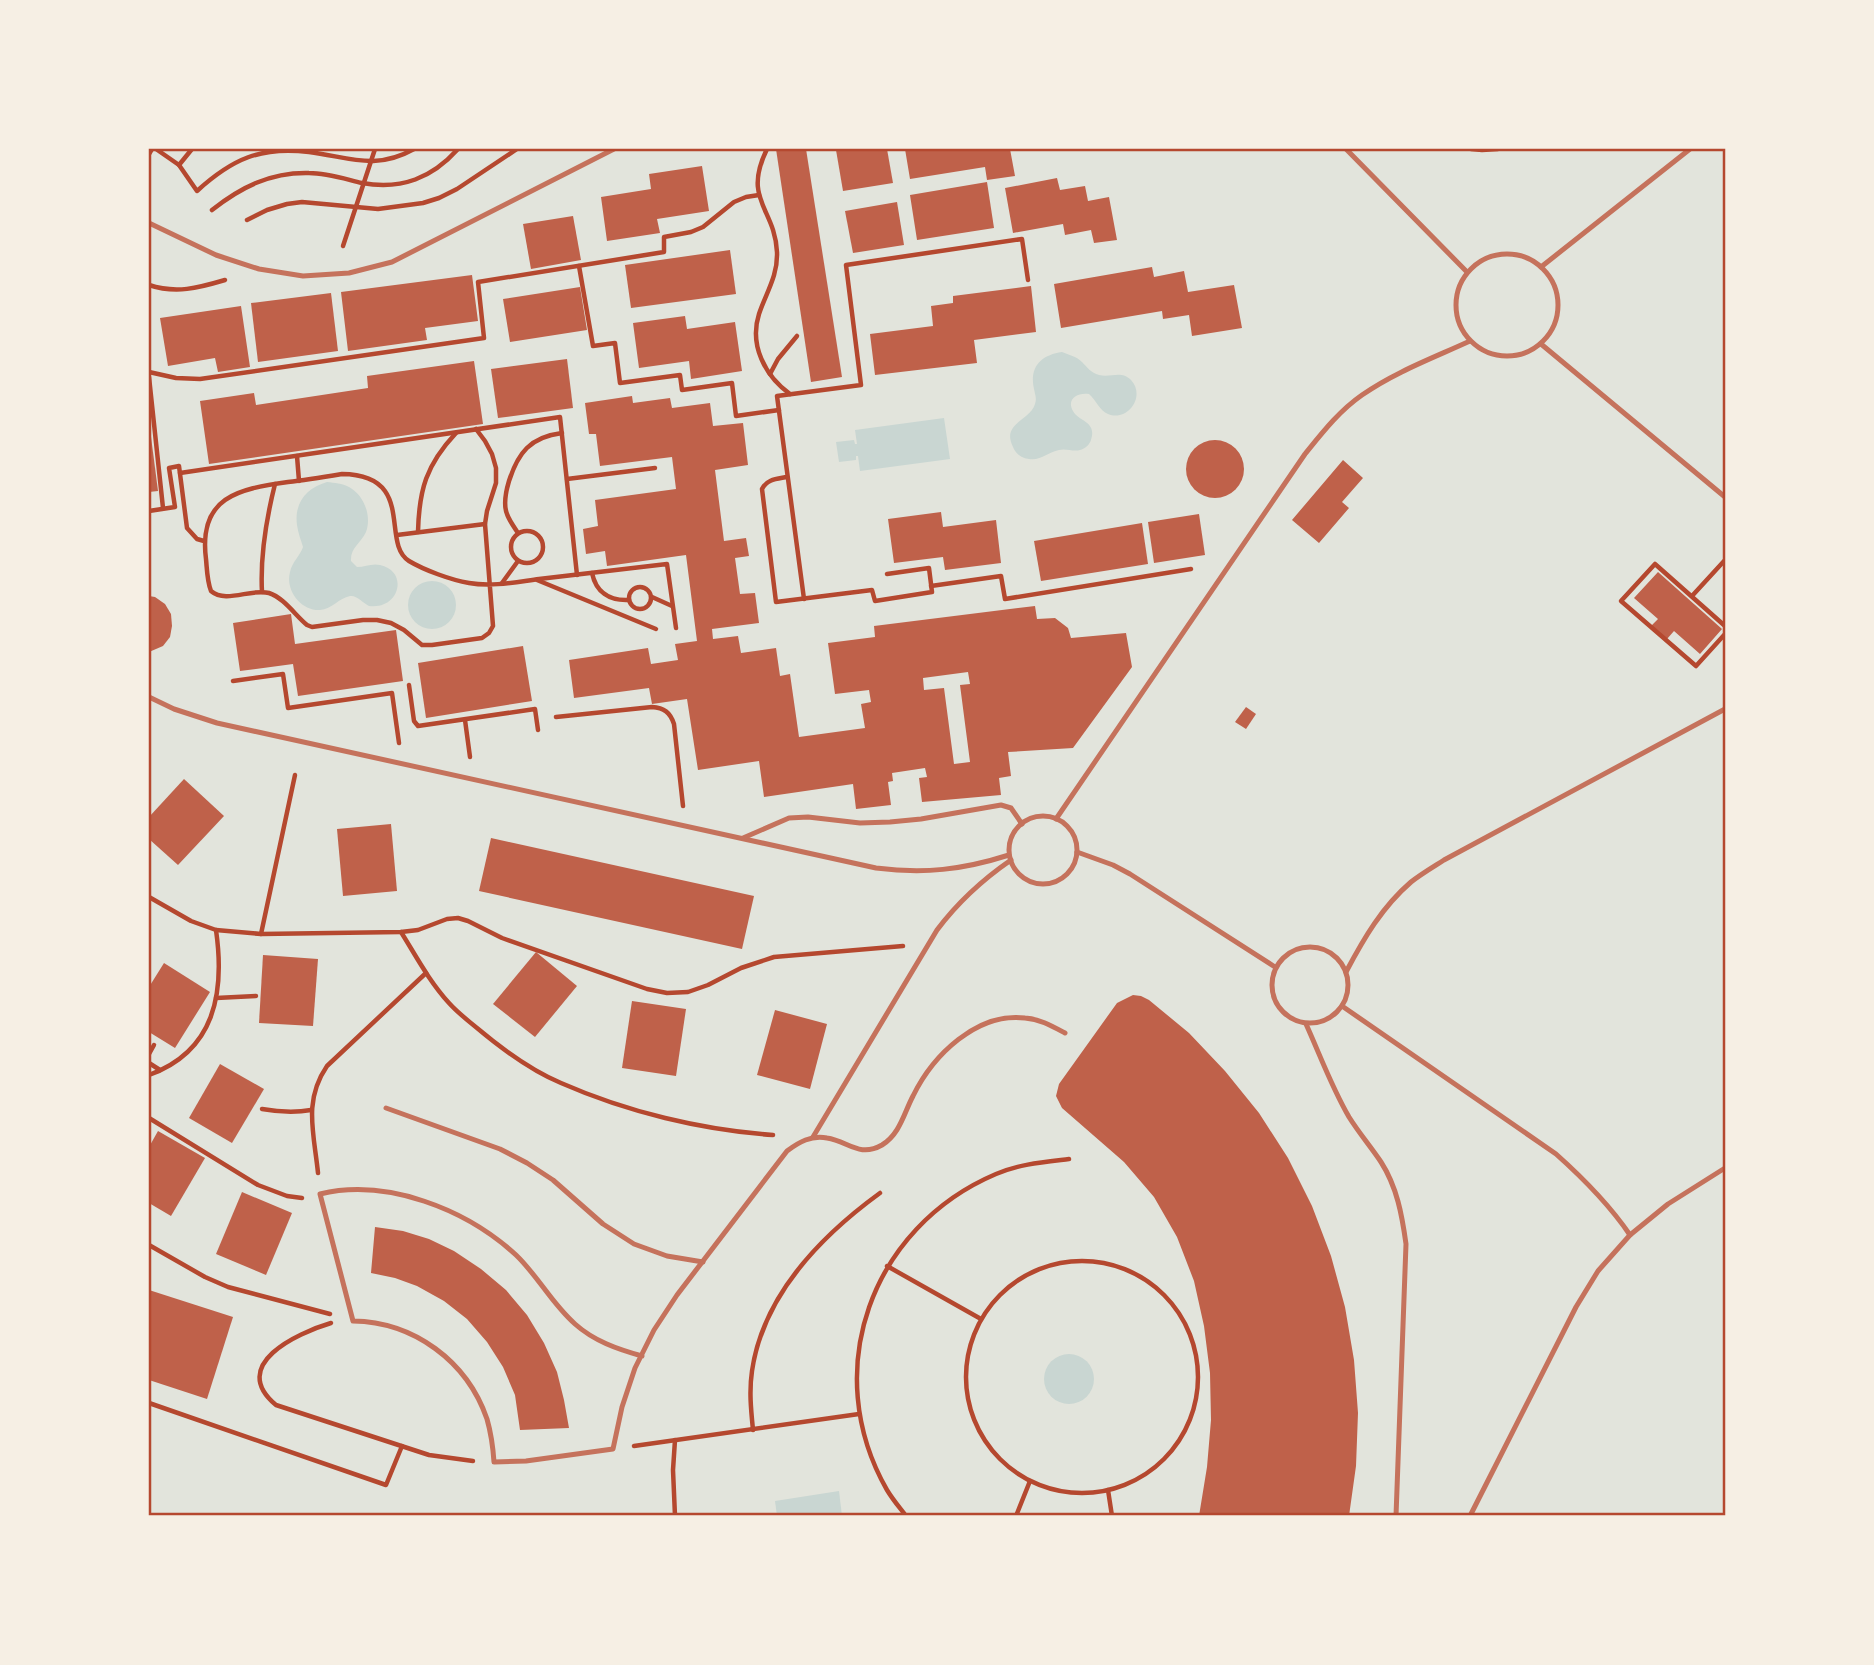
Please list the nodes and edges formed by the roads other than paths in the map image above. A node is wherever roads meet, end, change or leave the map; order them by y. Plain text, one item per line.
1 (614, 149) edge
2 (1346, 149) edge
3 (1690, 149) edge
4 (149, 223) edge
5 (1541, 267) junction
6 (1467, 272) junction
7 (1470, 341) junction
8 (1541, 344) junction
9 (1725, 497) edge
10 (149, 697) edge
11 (1725, 709) edge
12 (1056, 819) junction
13 (1022, 824) junction
14 (742, 838) junction
15 (1077, 852) junction
16 (1010, 858) junction
17 (1275, 967) junction
18 (1346, 972) junction
19 (1342, 1006) junction
20 (1306, 1024) junction
21 (1065, 1032) dead end
22 (386, 1108) dead end
23 (813, 1138) junction
24 (1725, 1168) edge
25 (1630, 1235) junction
26 (703, 1262) junction
27 (642, 1356) junction
28 (1396, 1516) edge
29 (1470, 1516) edge

1 - 4 lane
2 - 6 lane
3 - 5 lane
5 - 6 lane
5 - 8 lane
6 - 7 lane
7 - 8 lane
7 - 12 lane
8 - 9 lane
10 - 14 lane
11 - 18 lane
12 - 13 lane
12 - 15 lane
13 - 14 lane
13 - 16 lane
14 - 16 lane
15 - 16 lane
15 - 17 lane
16 - 23 lane
17 - 18 lane
17 - 20 lane
18 - 19 lane
19 - 20 lane
19 - 25 lane
20 - 28 lane
21 - 23 lane
22 - 26 lane
23 - 26 lane
24 - 25 lane
25 - 29 lane
26 - 27 lane
27 - 27 lane

